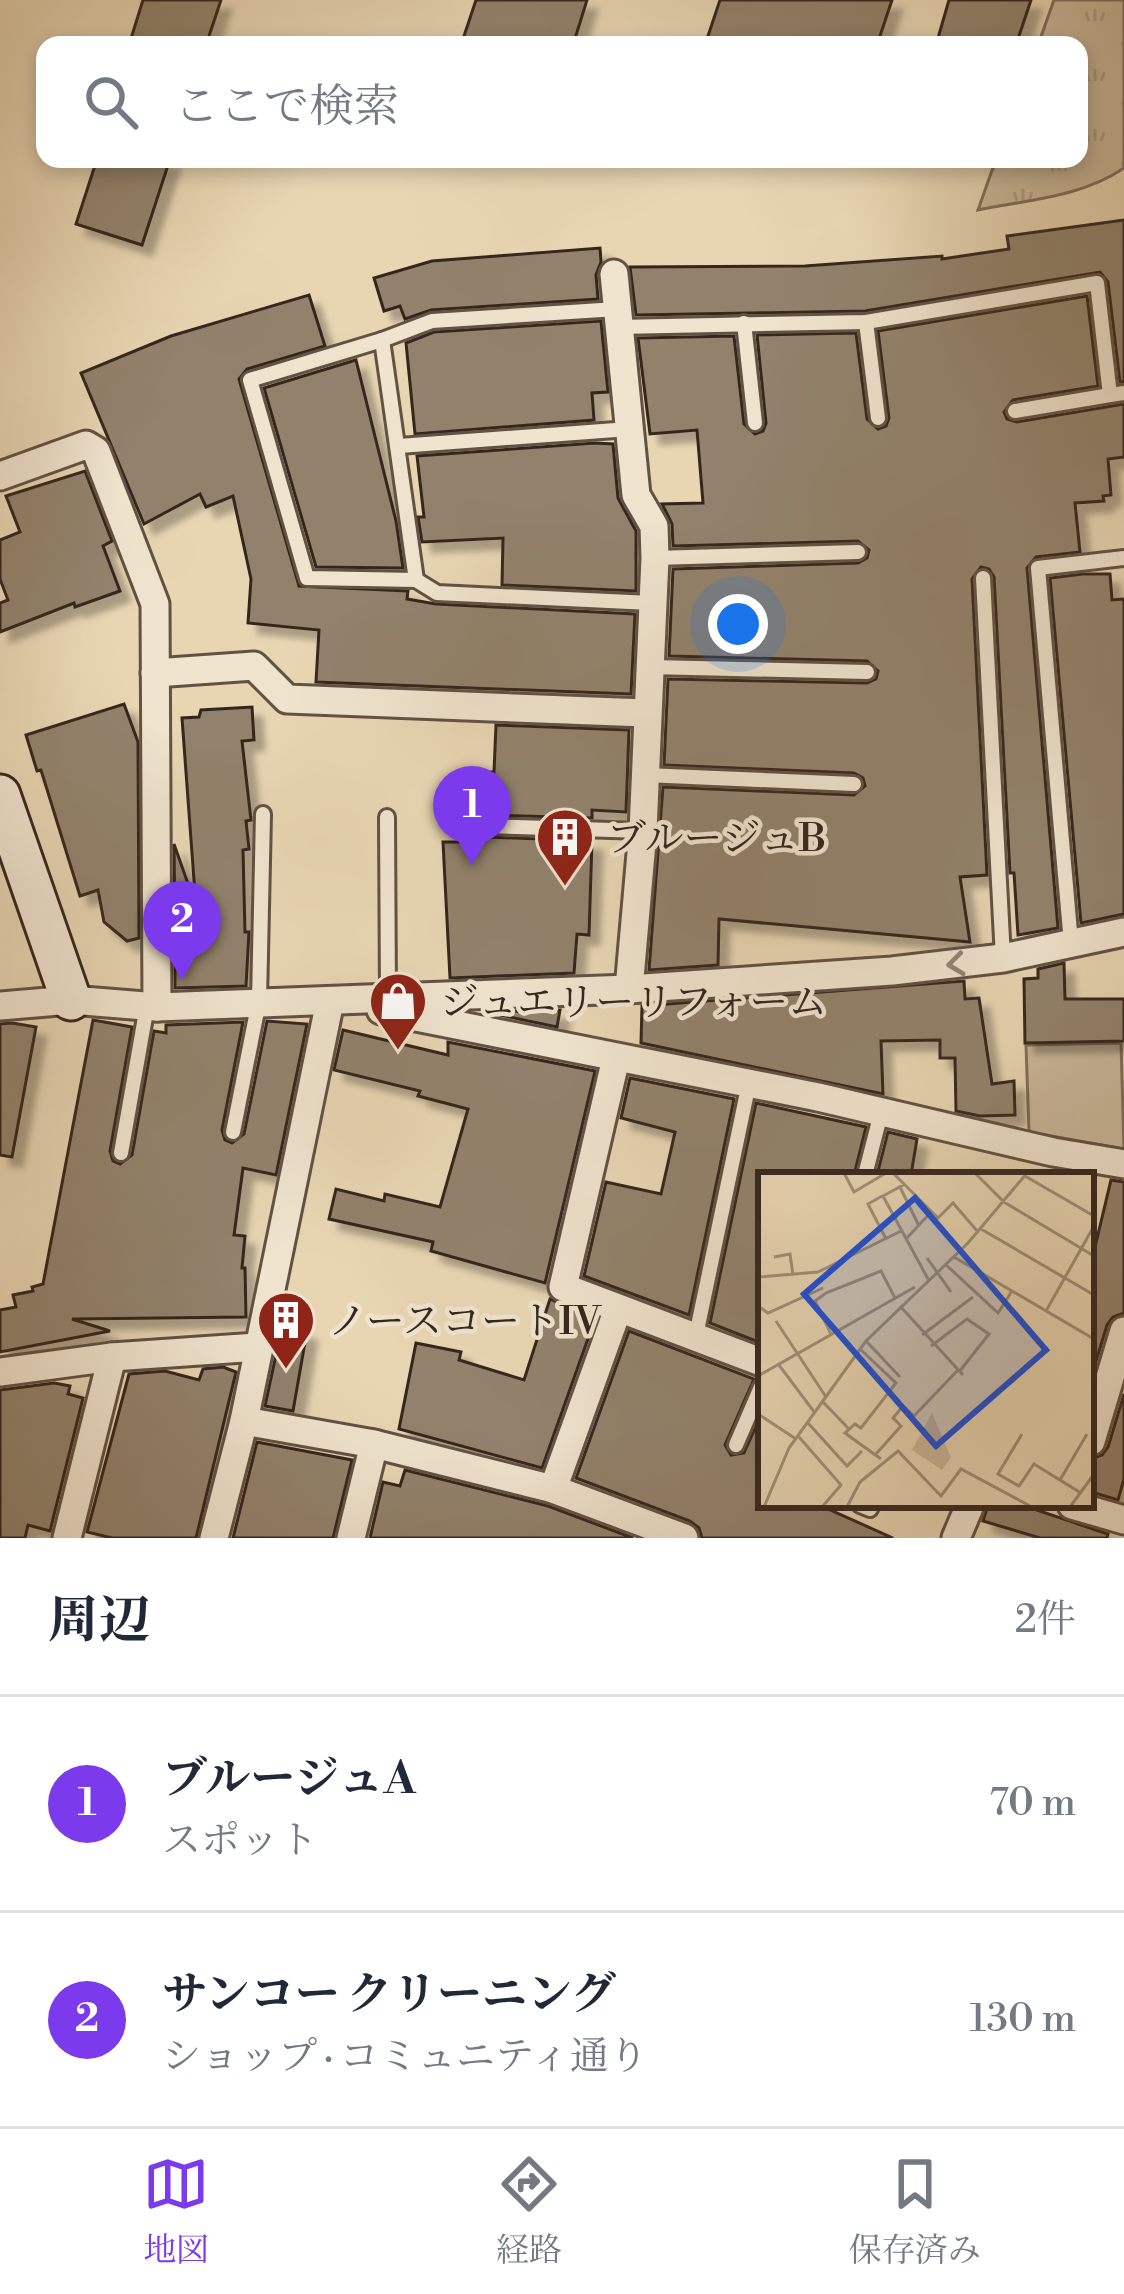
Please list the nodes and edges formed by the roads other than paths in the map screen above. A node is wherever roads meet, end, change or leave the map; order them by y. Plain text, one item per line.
1 (614, 274) dead end
2 (618, 318) junction
3 (866, 322) junction
4 (744, 323) junction
5 (382, 340) junction
6 (1117, 394) edge
7 (1015, 411) dead end
8 (878, 418) dead end
9 (755, 423) dead end
10 (629, 429) junction
11 (399, 446) junction
12 (0, 476) edge
13 (858, 552) dead end
14 (1124, 558) edge
15 (655, 559) junction
16 (983, 578) dead end
17 (416, 580) junction
18 (651, 603) junction
19 (649, 667) junction
20 (867, 672) dead end
21 (155, 673) junction
22 (645, 713) junction
23 (645, 775) junction
24 (854, 784) dead end
25 (0, 795) edge
26 (263, 814) dead end
27 (387, 817) dead end
28 (487, 826) dead end
29 (643, 831) junction
30 (1124, 932) edge
31 (1071, 943) junction
32 (1003, 958) junction
33 (629, 989) junction
34 (388, 999) junction
35 (70, 1000) junction
36 (259, 1000) junction
37 (330, 1001) junction
38 (0, 1006) edge
39 (152, 1006) junction
40 (616, 1058) junction
41 (749, 1083) junction
42 (880, 1114) junction
43 (233, 1132) dead end
44 (121, 1153) dead end
45 (1050, 1164) edge
46 (1124, 1165) edge
47 (866, 1172) edge
48 (619, 1310) junction
49 (1124, 1331) edge
50 (695, 1340) junction
51 (258, 1347) junction
52 (112, 1358) junction
53 (758, 1361) edge
54 (0, 1372) edge
55 (758, 1395) edge
56 (244, 1421) junction
57 (1094, 1431) edge
58 (374, 1444) junction
59 (736, 1445) dead end
60 (553, 1489) junction
61 (969, 1508) edge
62 (1082, 1508) edge
63 (1124, 1520) edge
64 (67, 1538) edge
65 (214, 1538) edge
66 (351, 1538) edge
67 (684, 1538) edge
68 (956, 1538) edge

1 - 2 street
2 - 4 lane
2 - 5 lane
2 - 10 street
3 - 4 lane
3 - 6 lane
3 - 8 lane
4 - 9 lane
5 - 11 lane
5 - 17 lane
6 - 7 lane
10 - 11 lane
10 - 15 street
11 - 17 lane
12 - 21 street
13 - 15 lane
14 - 31 lane
15 - 18 street
16 - 32 lane
17 - 18 lane
18 - 19 street
19 - 20 lane
19 - 22 street
21 - 22 street
21 - 39 street
22 - 23 street
23 - 24 lane
23 - 29 street
25 - 35 street
26 - 36 lane
27 - 34 lane
28 - 29 lane
29 - 33 street
30 - 31 street
31 - 32 street
32 -> 33 street
33 - 34 street
34 - 37 street
35 - 38 street
35 - 39 street
36 - 37 street
36 - 39 street
36 - 43 lane
37 - 40 street
37 - 51 street
39 - 44 lane
40 - 41 street
40 - 48 street
41 - 42 street
41 - 50 lane
42 - 45 street
42 - 47 lane
45 - 46 street
48 - 50 street
48 - 60 street
49 - 57 street
50 - 53 street
51 - 52 street
51 - 56 street
52 - 54 street
52 - 64 street
55 - 59 lane
56 - 58 street
56 - 65 street
58 - 60 street
58 - 66 street
60 - 67 street
61 - 68 street
62 - 63 street

